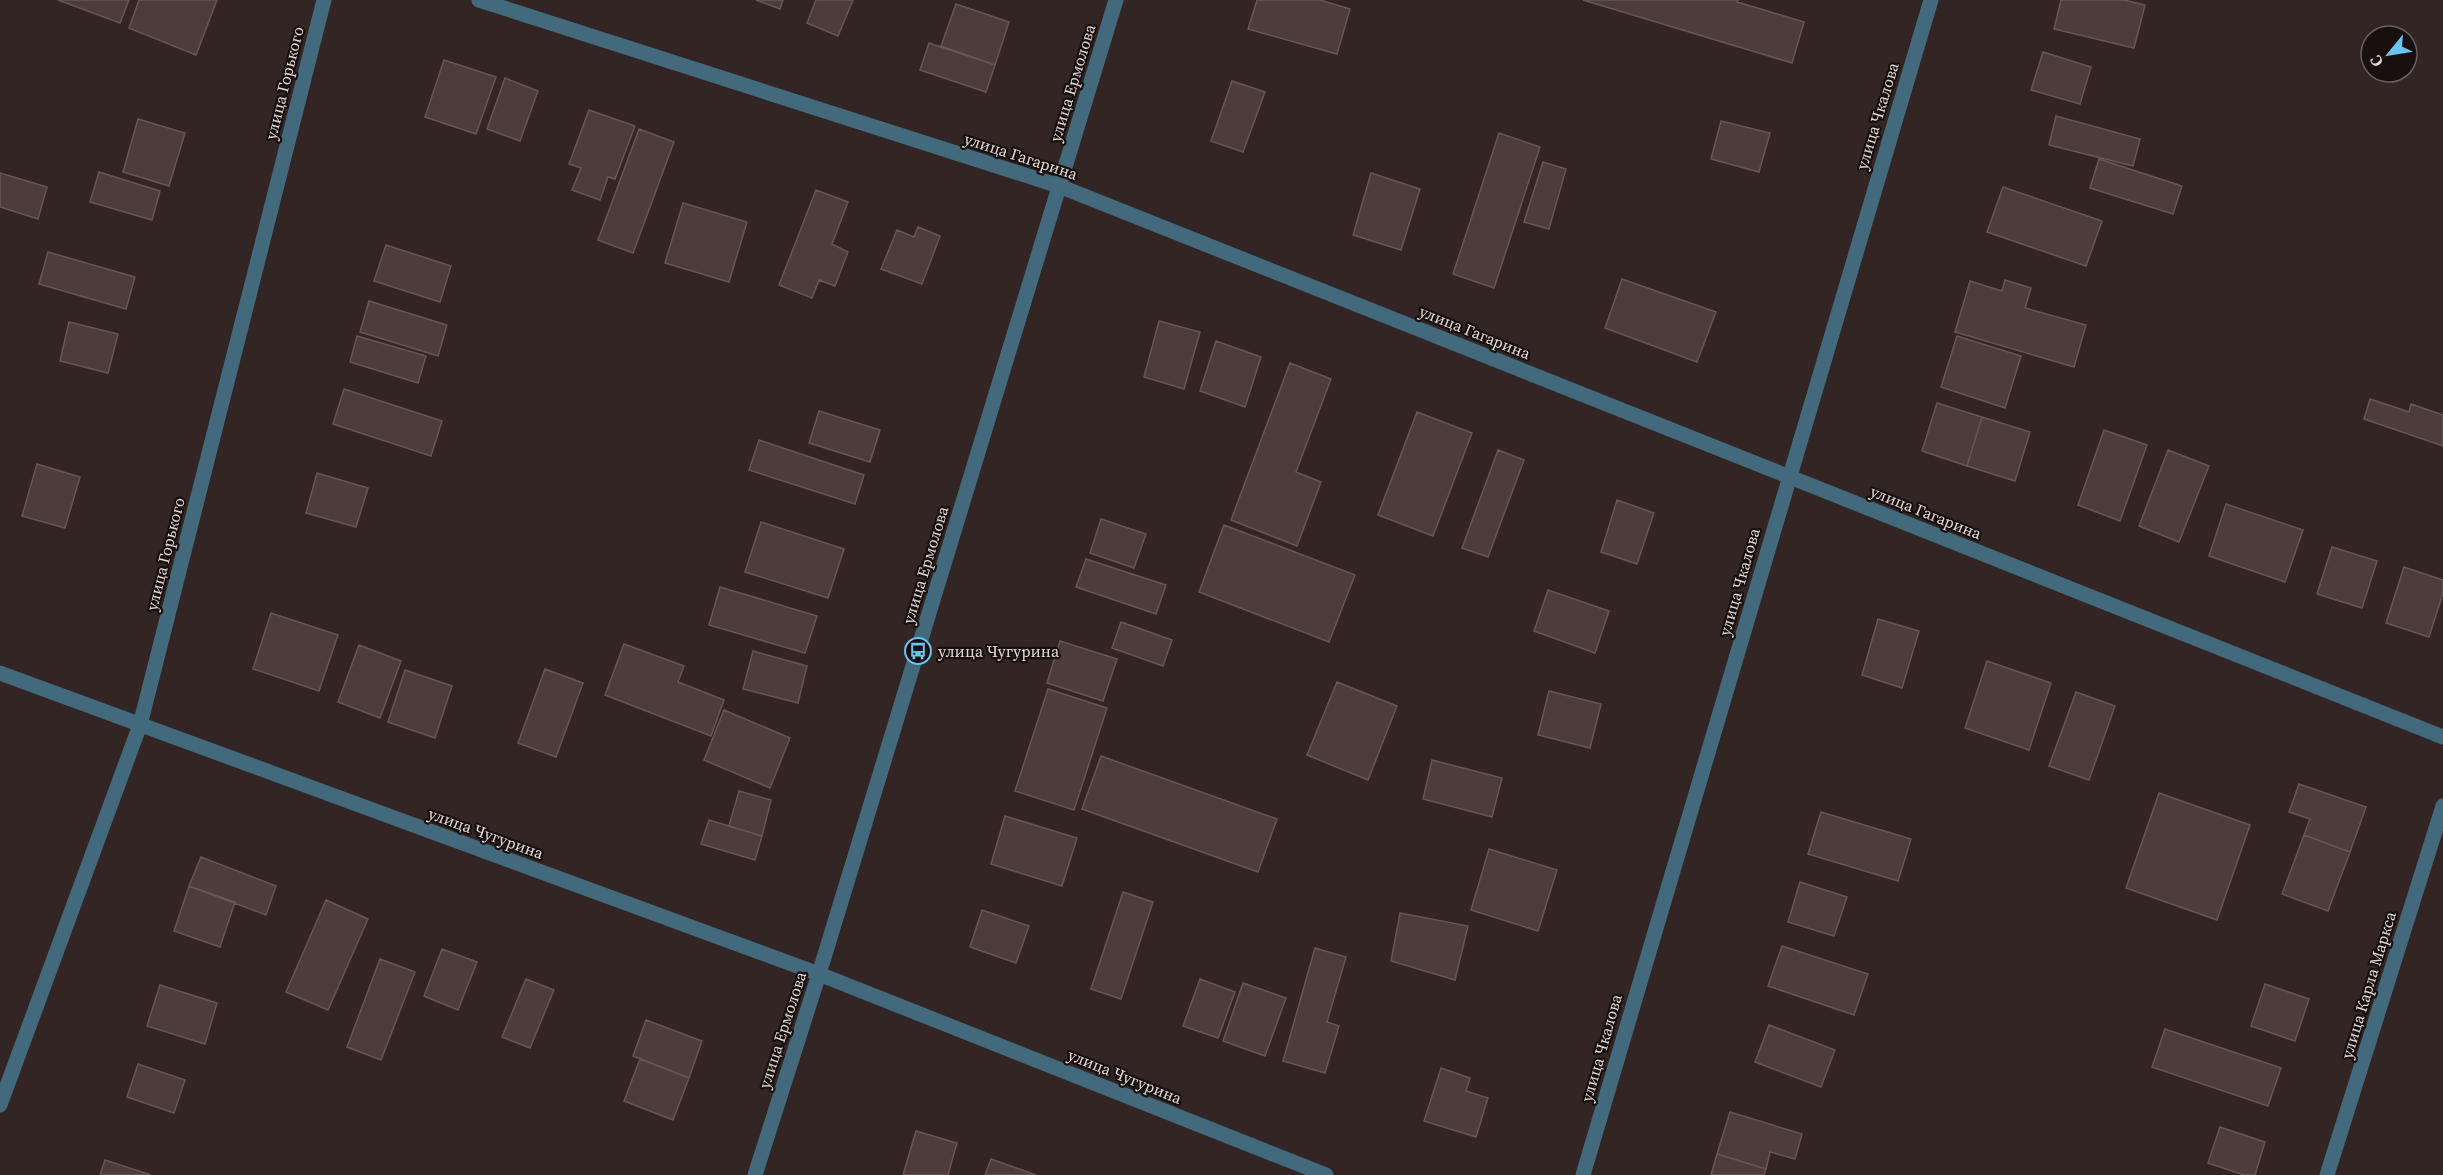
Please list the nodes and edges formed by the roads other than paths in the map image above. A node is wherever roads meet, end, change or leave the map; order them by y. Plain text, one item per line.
1 (324, 0) edge
2 (479, 0) edge
3 (1116, 0) edge
4 (1931, 0) edge
5 (1059, 186) junction
6 (1788, 476) junction
7 (0, 673) edge
8 (140, 725) junction
9 (2443, 737) edge
10 (2443, 806) edge
11 (819, 974) junction
12 (0, 1105) edge
13 (755, 1175) edge
14 (1326, 1175) edge
15 (1583, 1175) edge
16 (2327, 1175) edge

1 - 8 street, улица Горького
2 - 5 street, улица Гагарина
3 - 5 street, улица Ермолова
4 - 6 street, улица Чкалова
5 - 6 street, улица Гагарина
5 - 11 street, улица Ермолова
6 - 9 street, улица Гагарина
6 - 15 street, улица Чкалова
7 - 8 street, улица Чугурина
8 - 11 street, улица Чугурина
8 - 12 street, улица Горького
10 - 16 street, улица Карла Маркса
11 - 13 street, улица Ермолова
11 - 14 street, улица Чугурина

